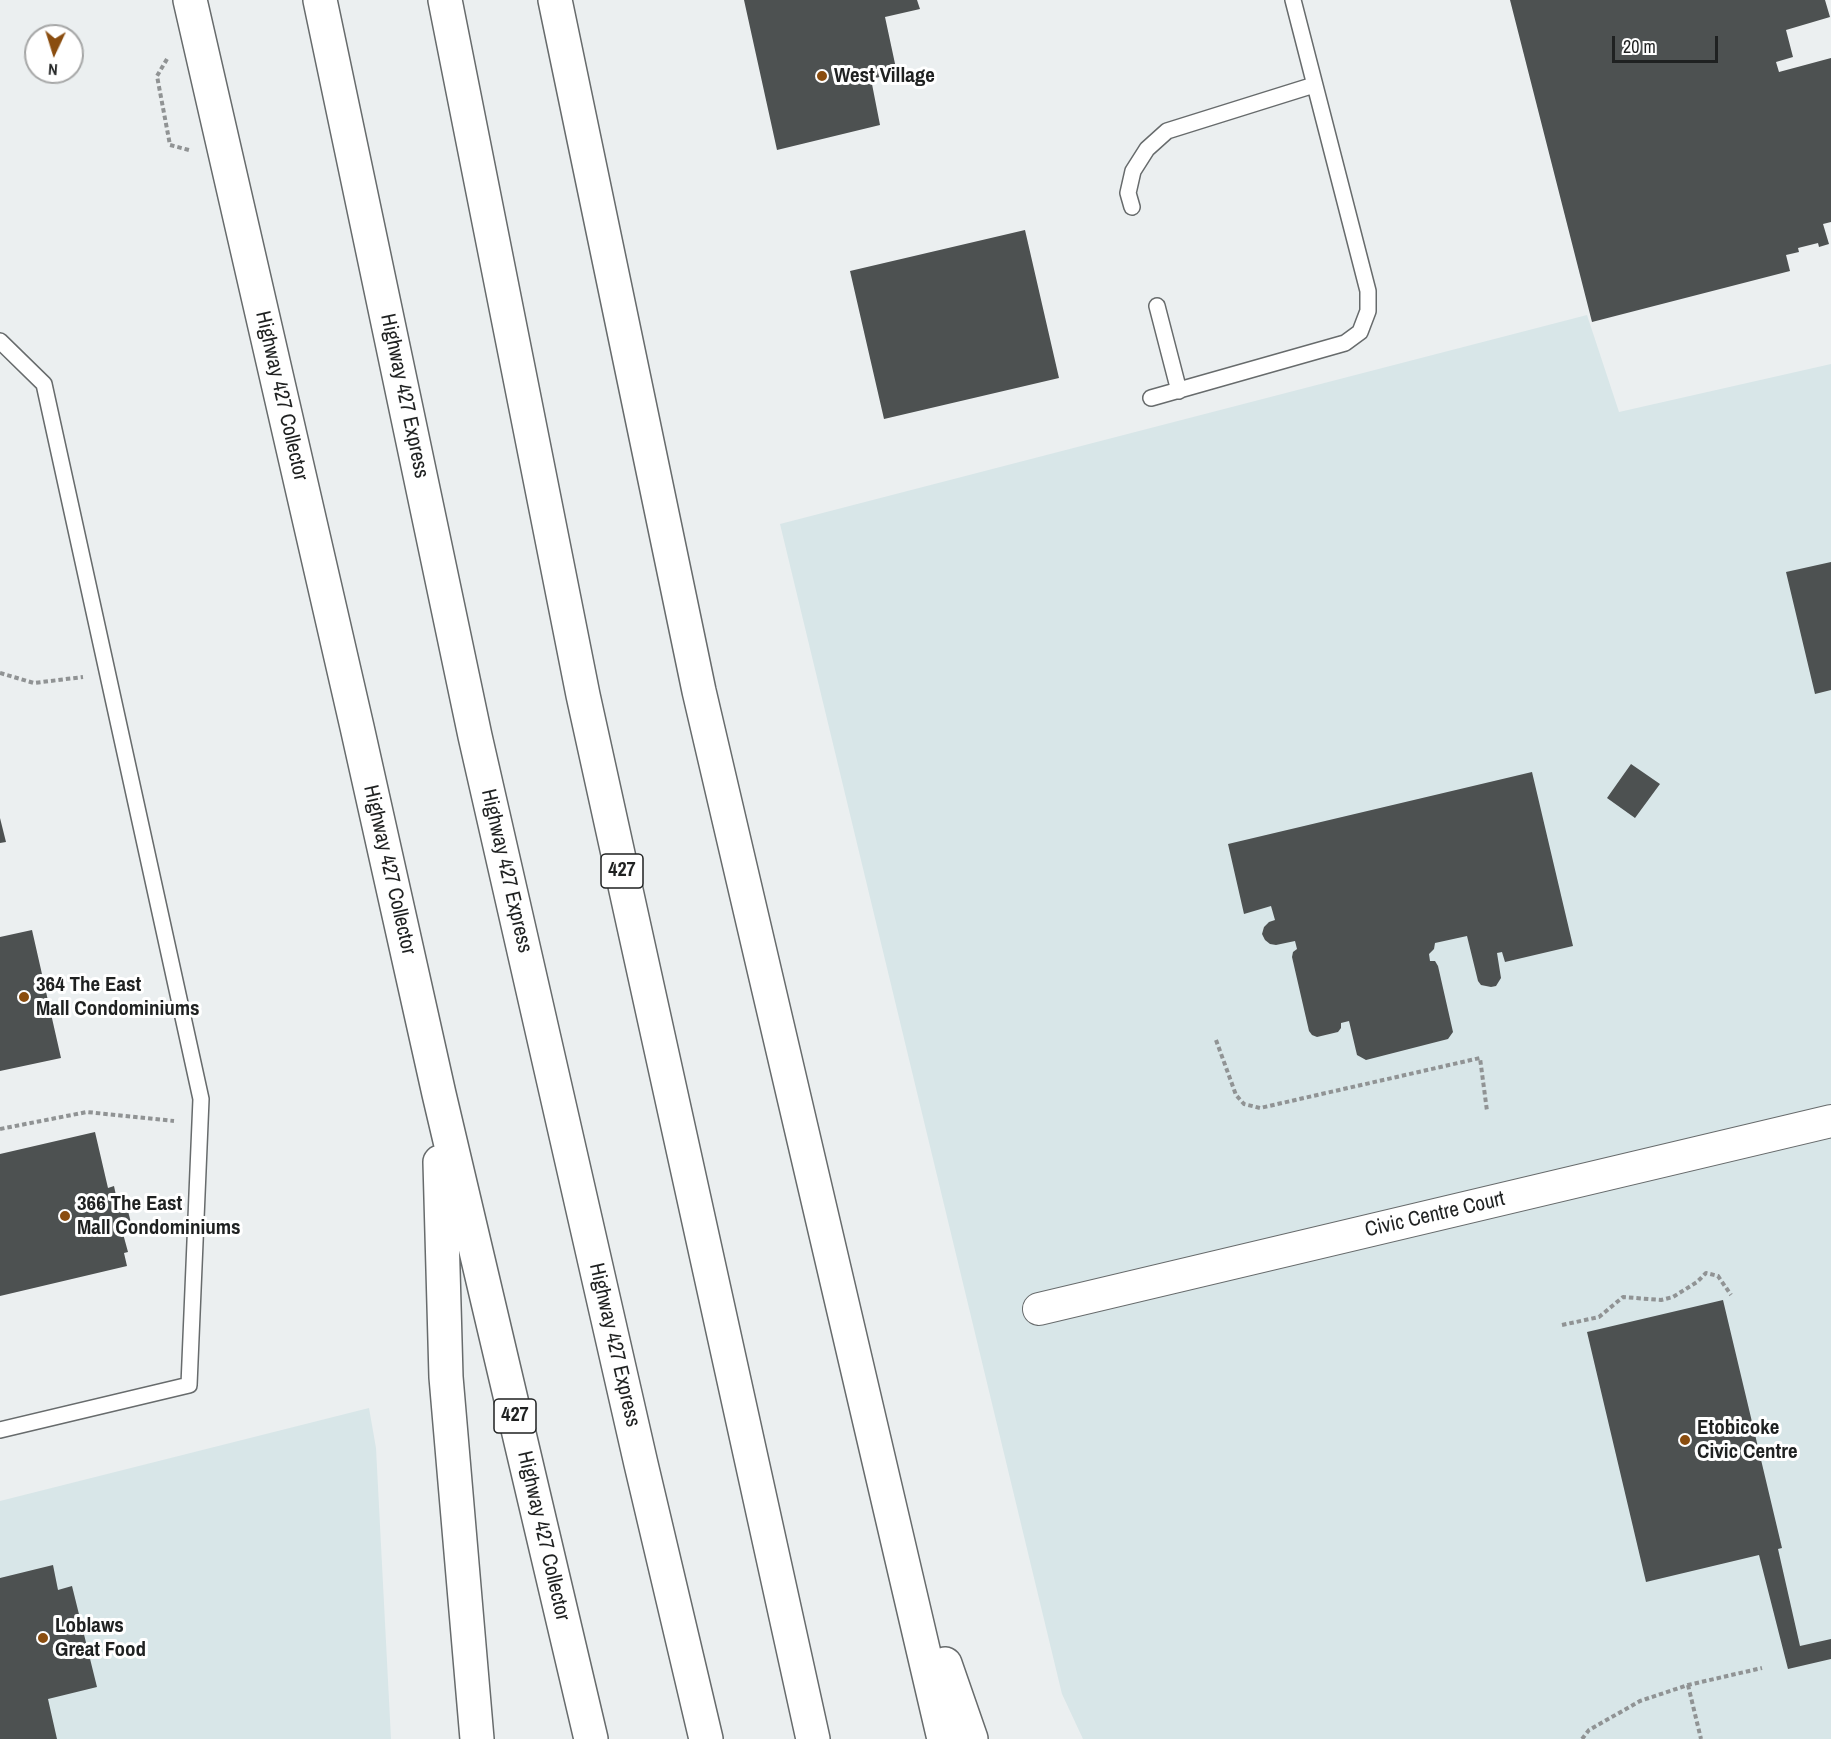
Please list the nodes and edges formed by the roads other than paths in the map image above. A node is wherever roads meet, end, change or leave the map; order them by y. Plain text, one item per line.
1 (190, 0) edge
2 (320, 0) edge
3 (445, 0) edge
4 (555, 0) edge
5 (1293, 0) edge
6 (1314, 85) junction
7 (1132, 207) dead end
8 (1157, 306) dead end
9 (0, 341) edge
10 (1179, 391) junction
11 (1151, 398) dead end
12 (439, 1094) junction
13 (1831, 1120) edge
14 (1039, 1309) dead end
15 (0, 1430) edge
16 (883, 1485) junction
17 (477, 1739) edge
18 (591, 1739) edge
19 (706, 1739) edge
20 (813, 1739) edge
21 (944, 1739) edge
22 (971, 1739) edge

1 - 12 highway, Highway 427 Collector / 427
2 - 19 highway, Highway 427 Express
3 - 20 highway, 427
4 - 16 highway
5 - 6 lane
6 - 7 lane
6 - 10 lane
8 - 10 lane
9 - 15 lane
10 - 11 lane
12 - 17 highway
12 - 18 highway, Highway 427 Collector / 427
13 - 14 street, Civic Centre Court
16 - 21 highway
16 - 22 highway

